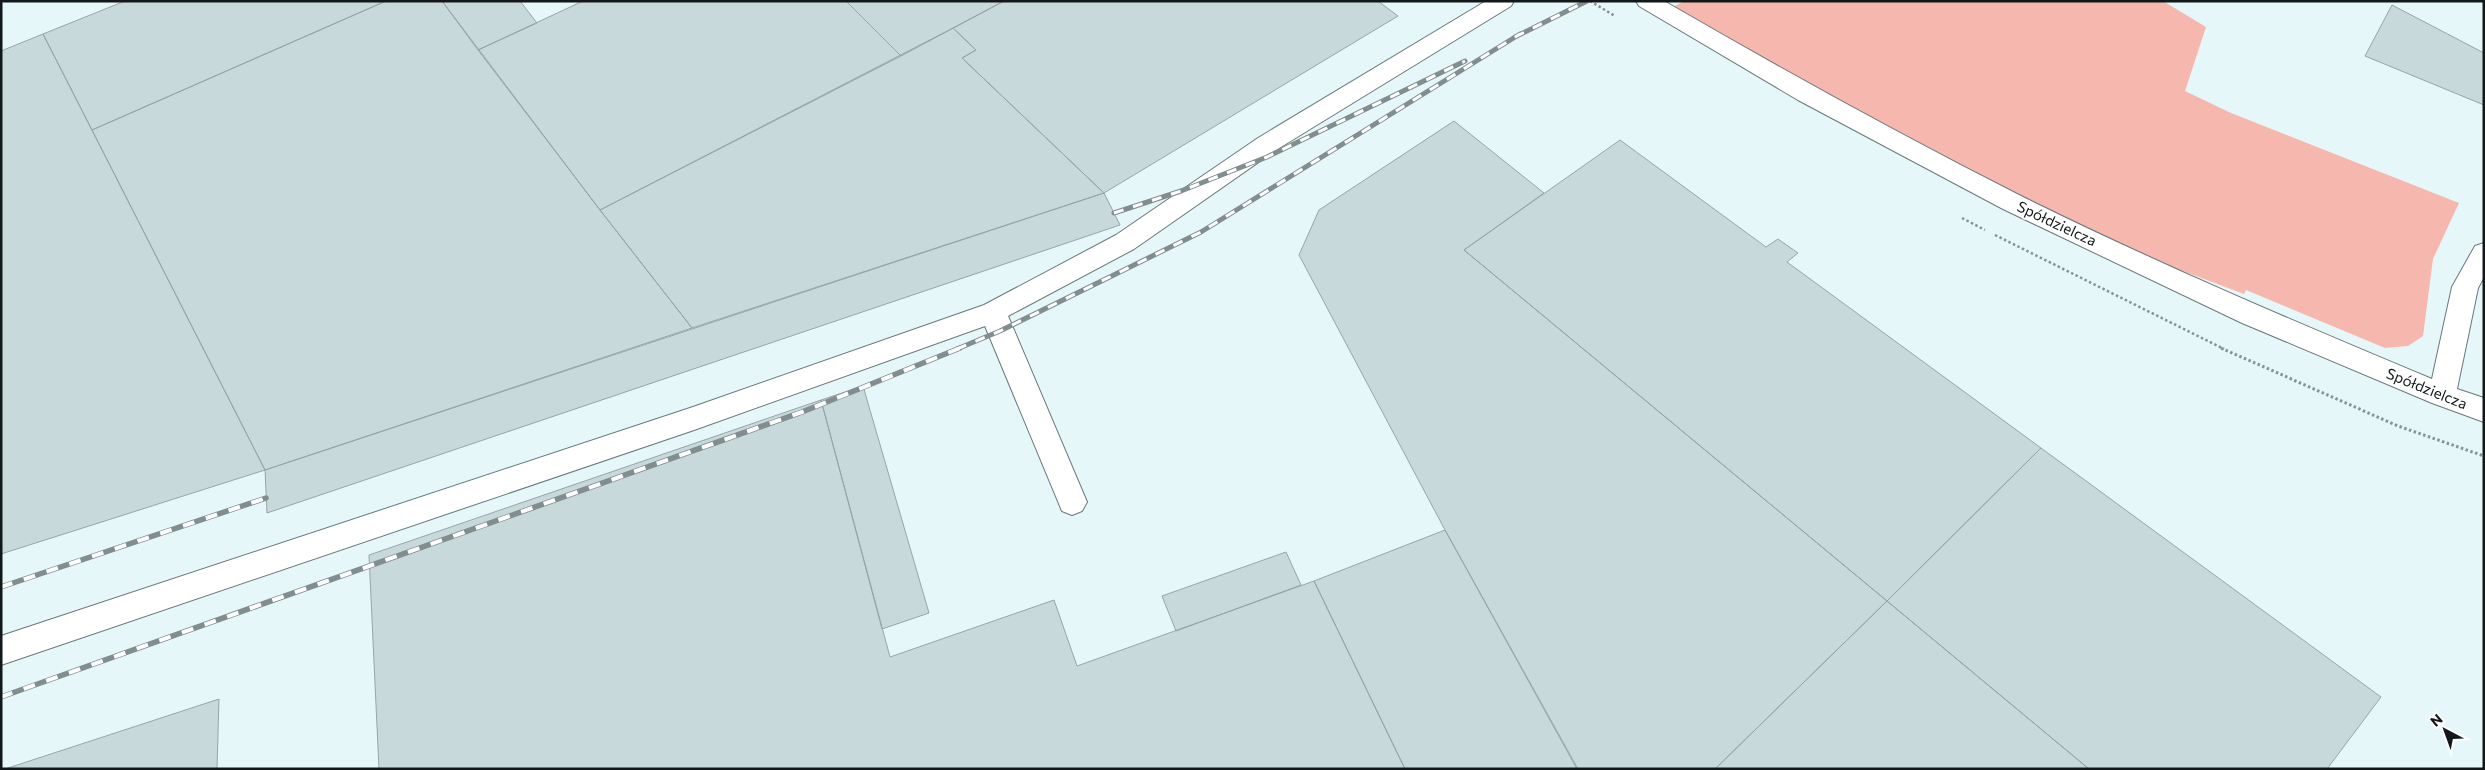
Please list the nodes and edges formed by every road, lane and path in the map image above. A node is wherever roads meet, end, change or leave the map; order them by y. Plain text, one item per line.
1 (1503, 1) edge
2 (1647, 1) edge
3 (2484, 253) edge
4 (993, 312) junction
5 (2442, 395) junction
6 (2484, 410) edge
7 (1072, 502) dead end
8 (1, 651) edge

1 - 4 street
2 - 5 street, Spółdzielcza
3 - 5 street
4 - 7 street
4 - 8 street
5 - 6 street, Spółdzielcza

